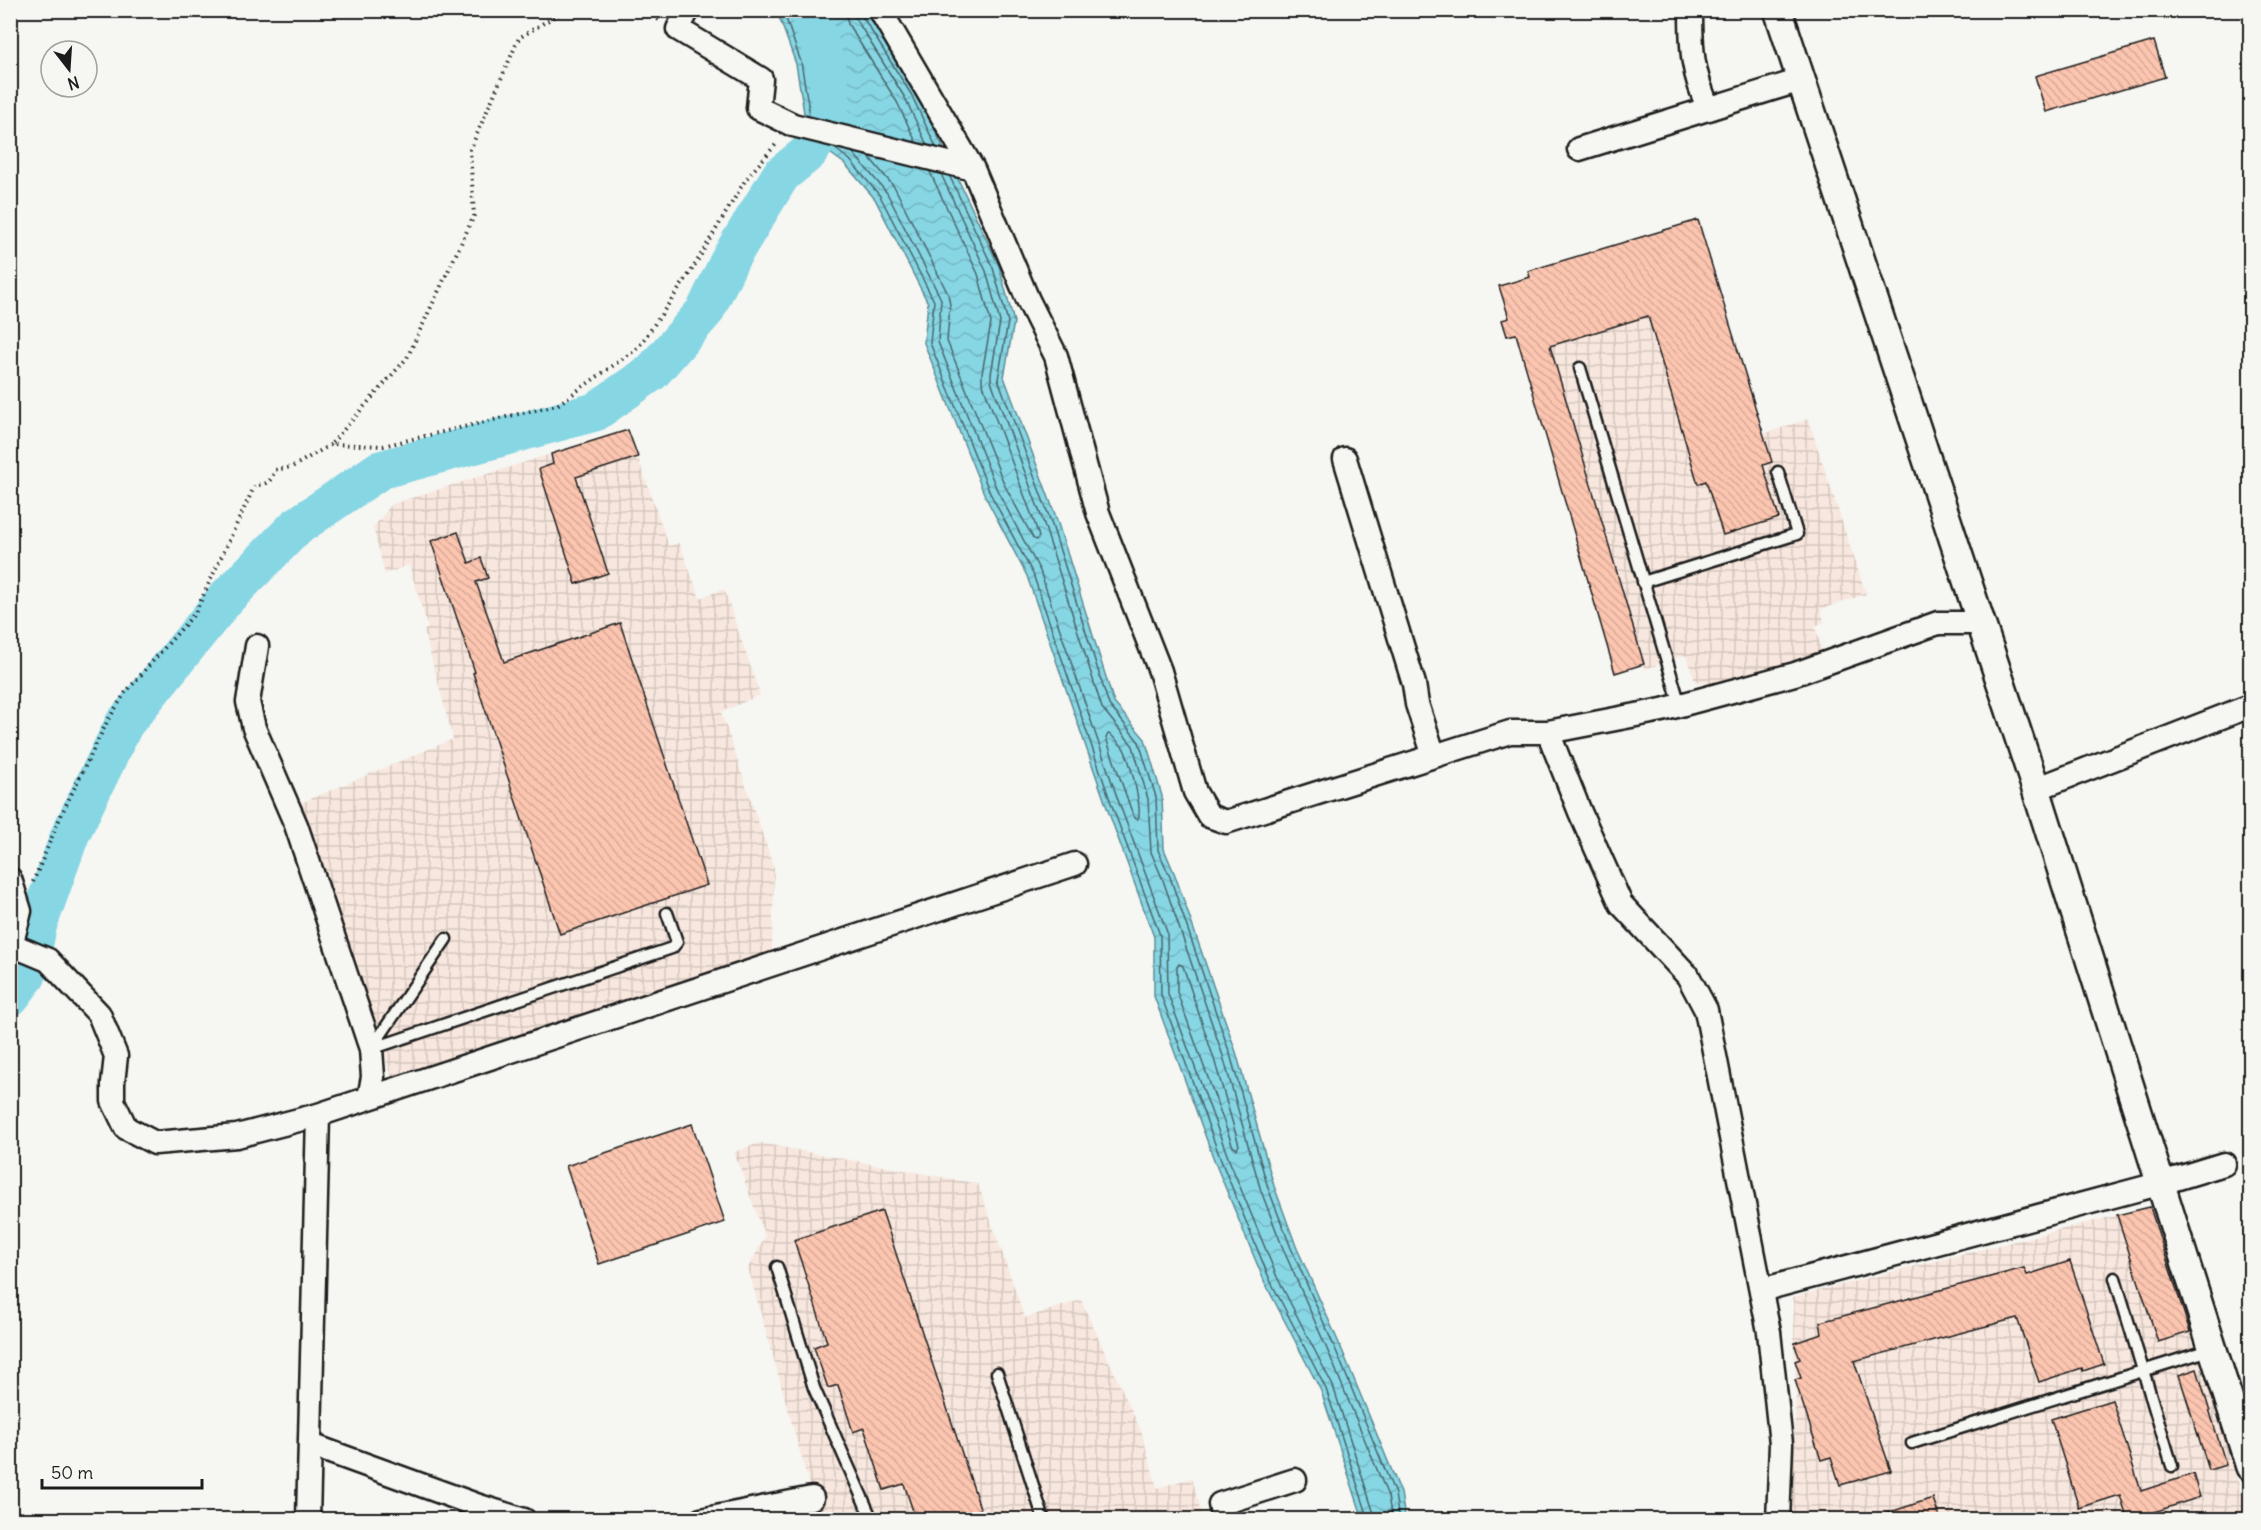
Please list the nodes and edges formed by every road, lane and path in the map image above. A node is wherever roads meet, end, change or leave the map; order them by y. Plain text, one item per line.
1 (564, 10) edge
2 (688, 10) edge
3 (880, 10) edge
4 (1691, 10) edge
5 (1778, 10) edge
6 (1801, 80) junction
7 (1709, 109) junction
8 (794, 125) junction
9 (1579, 149) dead end
10 (964, 167) junction
11 (1580, 368) dead end
12 (332, 444) junction
13 (1345, 459) dead end
14 (1778, 472) dead end
15 (1643, 582) junction
16 (1980, 623) junction
17 (257, 646) dead end
18 (1680, 705) junction
19 (2250, 706) edge
20 (1548, 732) junction
21 (1434, 756) junction
22 (2036, 789) junction
23 (1075, 864) dead end
24 (10, 879) edge
25 (20, 910) junction
26 (667, 913) dead end
27 (446, 939) dead end
28 (14, 948) edge
29 (371, 1049) junction
30 (369, 1098) junction
31 (318, 1115) junction
32 (2224, 1164) dead end
33 (2162, 1183) junction
34 (777, 1267) dead end
35 (2115, 1278) dead end
36 (1761, 1290) junction
37 (2213, 1348) junction
38 (2143, 1371) junction
39 (998, 1373) dead end
40 (1912, 1443) dead end
41 (311, 1445) junction
42 (2172, 1466) dead end
43 (2250, 1467) edge
44 (1295, 1480) dead end
45 (812, 1498) dead end
46 (308, 1520) edge
47 (524, 1520) edge
48 (701, 1520) edge
49 (872, 1520) edge
50 (1044, 1520) edge
51 (1223, 1520) edge
52 (1778, 1520) edge

1 - 12 path
2 - 8 street
3 - 10 street
4 - 7 street
5 - 6 street
6 - 7 street
6 - 16 street
7 - 9 street
8 - 10 street
8 - 12 path
10 - 21 street
11 - 15 lane
12 - 25 path
13 - 21 street
14 - 15 lane
15 - 18 lane
16 - 18 street
16 - 22 street
17 - 29 street
18 - 20 street
19 - 22 street
20 - 21 street
20 - 36 street
22 - 33 street
23 - 30 street
24 - 25 street
25 - 28 street
26 - 29 lane
27 - 29 lane
28 - 31 street
29 - 30 street
30 - 31 street
31 - 41 street
32 - 33 street
33 - 36 street
33 - 37 street
34 - 49 lane
35 - 38 lane
36 - 52 street
37 - 38 lane
37 - 43 street
38 - 40 lane
38 - 42 lane
39 - 50 lane
41 - 46 street
41 - 47 street
44 - 51 street
45 - 48 street

